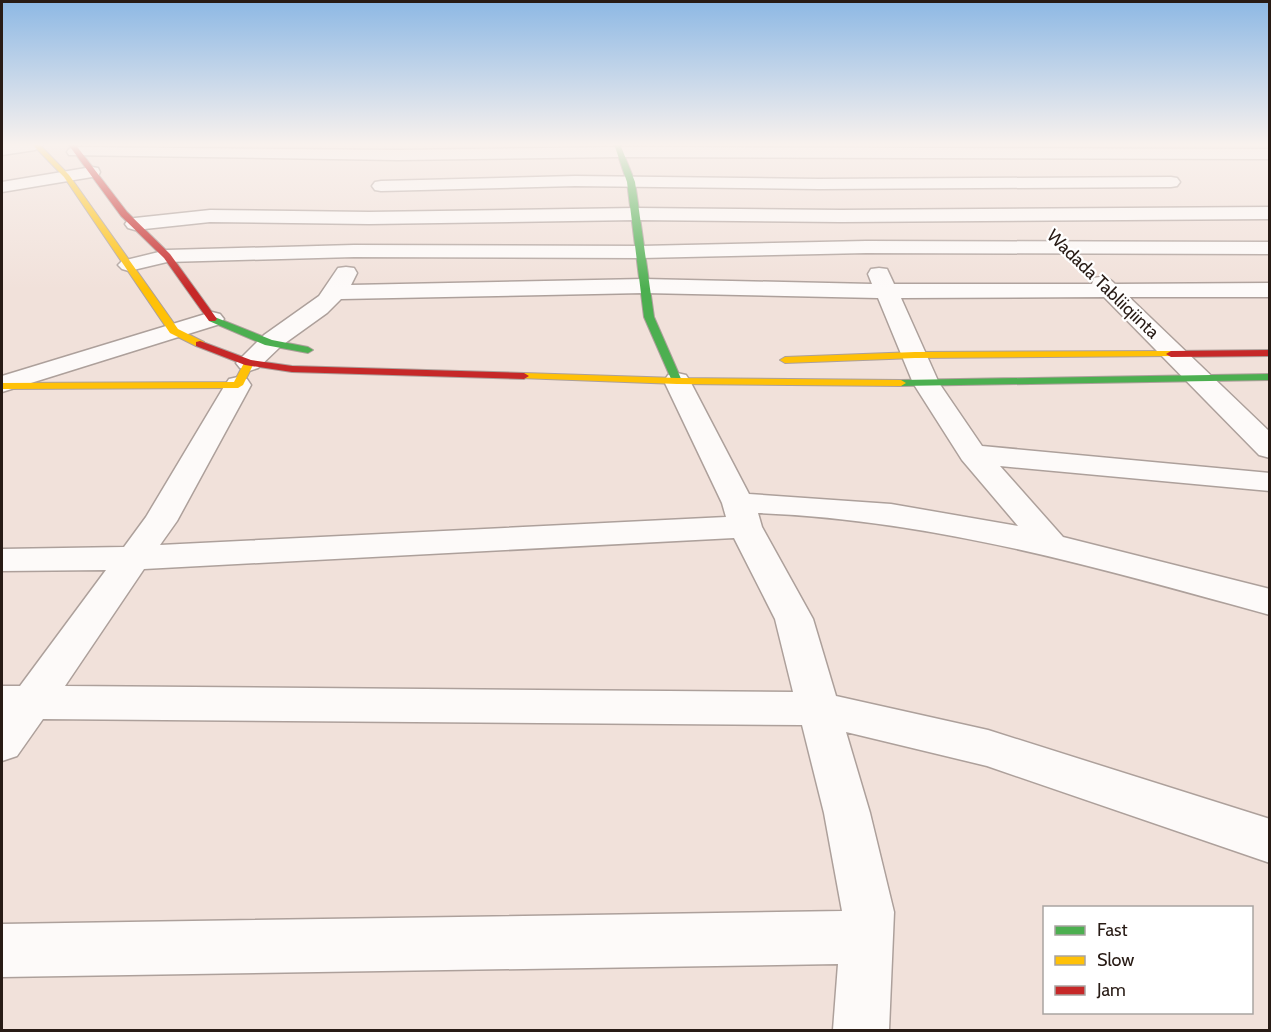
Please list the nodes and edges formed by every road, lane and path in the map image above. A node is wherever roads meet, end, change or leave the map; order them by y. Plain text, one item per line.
1 (78, 192) edge
2 (108, 192) edge
3 (379, 192) edge
4 (633, 192) edge
5 (825, 192) edge
6 (1006, 192) edge
7 (1189, 192) edge
8 (1227, 213) junction
9 (1269, 213) edge
10 (636, 214) junction
11 (1030, 214) junction
12 (842, 216) junction
13 (369, 218) junction
14 (129, 219) junction
15 (98, 220) junction
16 (1269, 239) edge
17 (866, 247) junction
18 (1066, 247) junction
19 (1269, 248) edge
20 (354, 251) junction
21 (640, 252) junction
22 (167, 256) junction
23 (129, 265) junction
24 (644, 286) junction
25 (1269, 290) edge
26 (888, 291) junction
27 (1110, 291) junction
28 (336, 292) junction
29 (212, 319) junction
30 (174, 331) junction
31 (269, 343) junction
32 (319, 351) dead end
33 (1269, 352) edge
34 (1174, 353) junction
35 (915, 355) junction
36 (770, 360) dead end
37 (670, 365) junction
38 (244, 374) junction
39 (1269, 377) edge
40 (1196, 379) junction
41 (926, 383) junction
42 (2, 385) edge
43 (1269, 449) edge
44 (973, 454) junction
45 (1269, 482) edge
46 (742, 515) junction
47 (1051, 544) junction
48 (135, 558) junction
49 (2, 560) edge
50 (1269, 602) edge
51 (16, 702) edge
52 (819, 709) junction
53 (2, 742) edge
54 (1269, 841) edge
55 (866, 937) junction
56 (2, 951) edge
57 (861, 1030) edge

1 - 15 street
2 - 14 street
3 - 13 street
4 - 10 street
5 - 12 street
6 - 11 street, Wadada Tabliiqiinta
7 - 8 street
8 - 9 street
8 - 11 street
8 - 16 street
10 - 12 street
10 - 13 street
10 - 21 street
11 - 12 street
11 - 18 street, Wadada Tabliiqiinta
12 - 17 street
13 - 14 street
13 - 20 street
14 - 15 street
14 - 22 street
15 - 23 street
17 - 18 street
17 - 21 street
17 - 26 street
18 - 19 street
18 - 27 street, Wadada Tabliiqiinta
20 - 21 street
20 - 22 street
20 - 28 street
21 - 24 street
22 - 23 street
22 - 29 street
23 - 30 street
24 - 26 street
24 - 28 street
24 - 37 street
25 - 27 street
26 - 27 street
26 - 35 street
27 - 34 street, Wadada Tabliiqiinta
28 - 31 street
29 - 30 street
29 - 31 street
30 - 38 street
30 - 42 street
31 - 32 street
31 - 38 street
33 - 34 street
34 - 35 street
34 - 40 street, Wadada Tabliiqiinta
35 - 36 street
35 - 41 street
37 - 38 street
37 - 41 street
37 - 46 street
38 - 42 street
38 - 48 street
39 - 40 street
40 - 41 street
40 - 43 street, Wadada Tabliiqiinta
41 - 44 street
44 - 45 street
44 - 47 street
46 - 47 street
46 - 48 street
46 - 52 street
47 - 50 street
48 - 49 street
48 - 51 street
51 - 52 street
51 - 53 street
52 - 54 street
52 - 55 street
55 - 56 street
55 - 57 street

